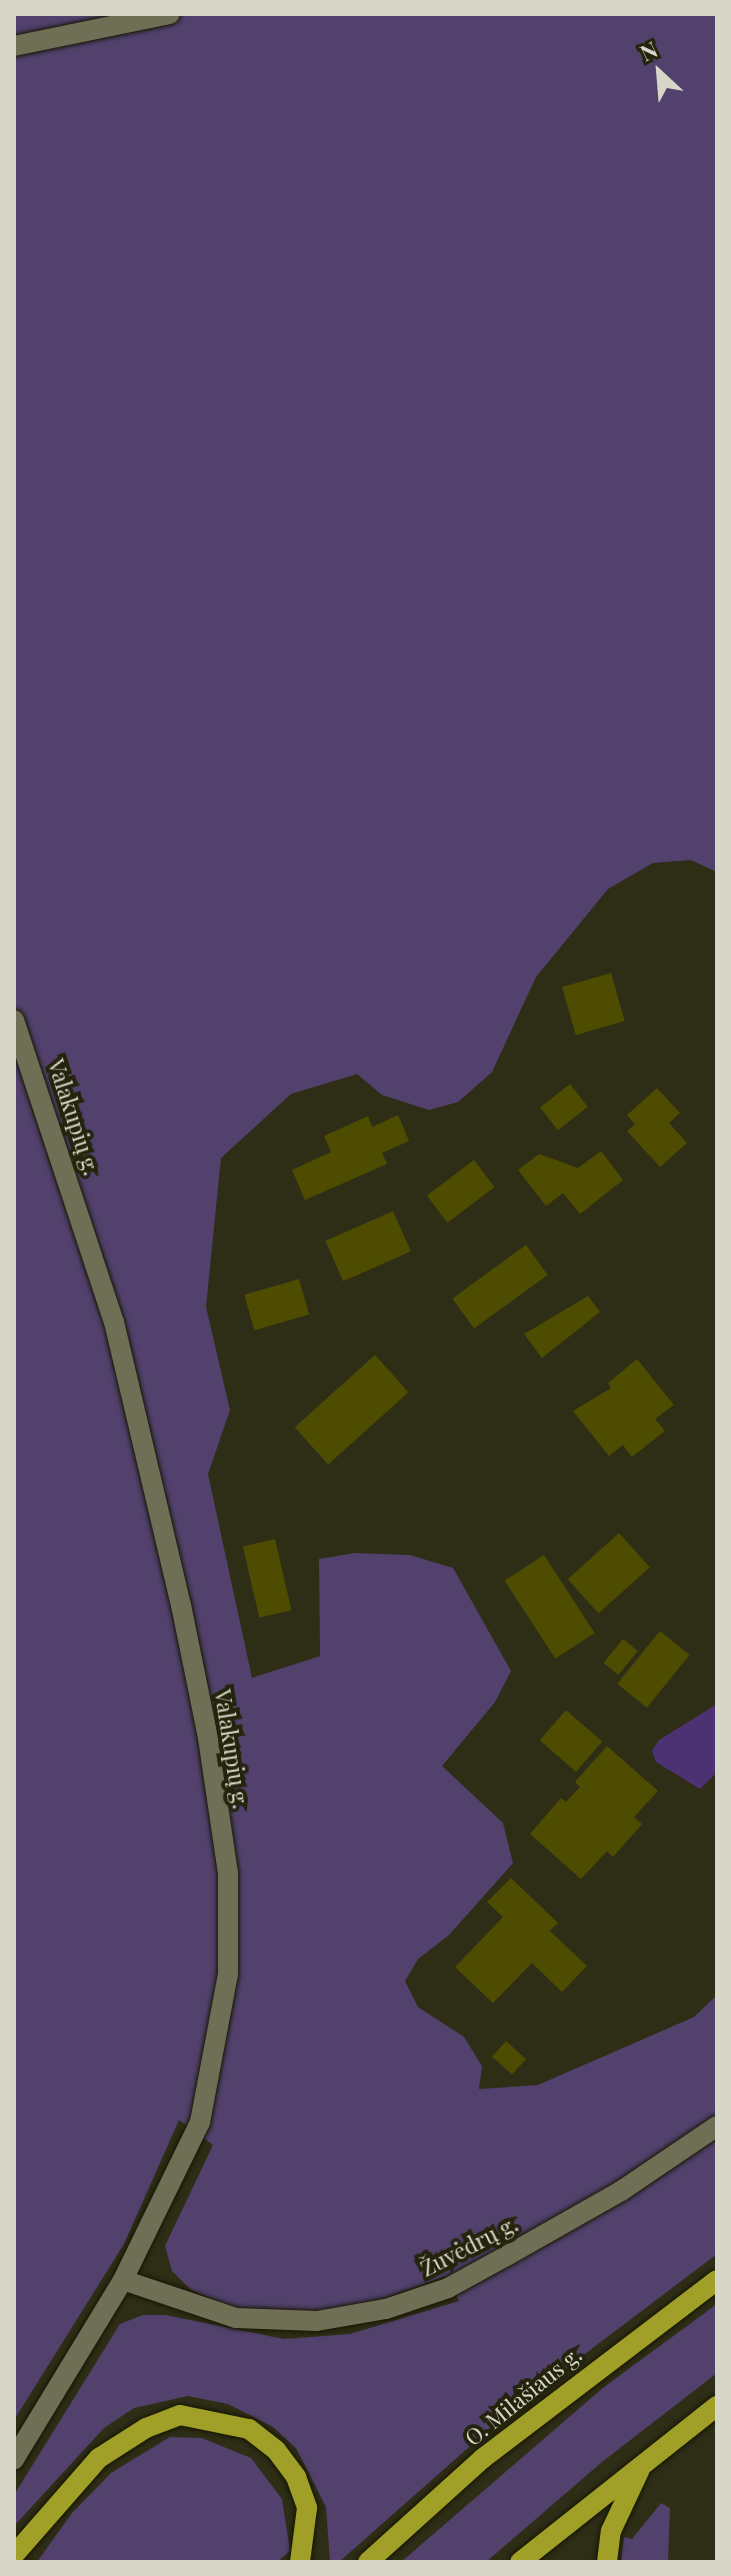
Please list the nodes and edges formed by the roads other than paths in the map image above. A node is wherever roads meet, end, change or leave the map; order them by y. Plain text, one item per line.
1 (170, 14) edge
2 (14, 46) edge
3 (14, 1020) edge
4 (717, 2126) edge
5 (123, 2280) junction
6 (717, 2280) edge
7 (717, 2406) edge
8 (14, 2459) edge
9 (643, 2463) junction
10 (14, 2555) edge
11 (300, 2562) edge
12 (368, 2562) edge
13 (520, 2562) edge
14 (607, 2562) edge

1 - 2 street
3 - 5 street, Valakupių g.
4 - 5 street, Žuvėdrų g.
5 - 8 street, Valakupių g.
6 - 12 main road, O. Milašiaus g.
7 - 9 main road
9 - 13 main road
9 - 14 main road
10 - 11 main road

